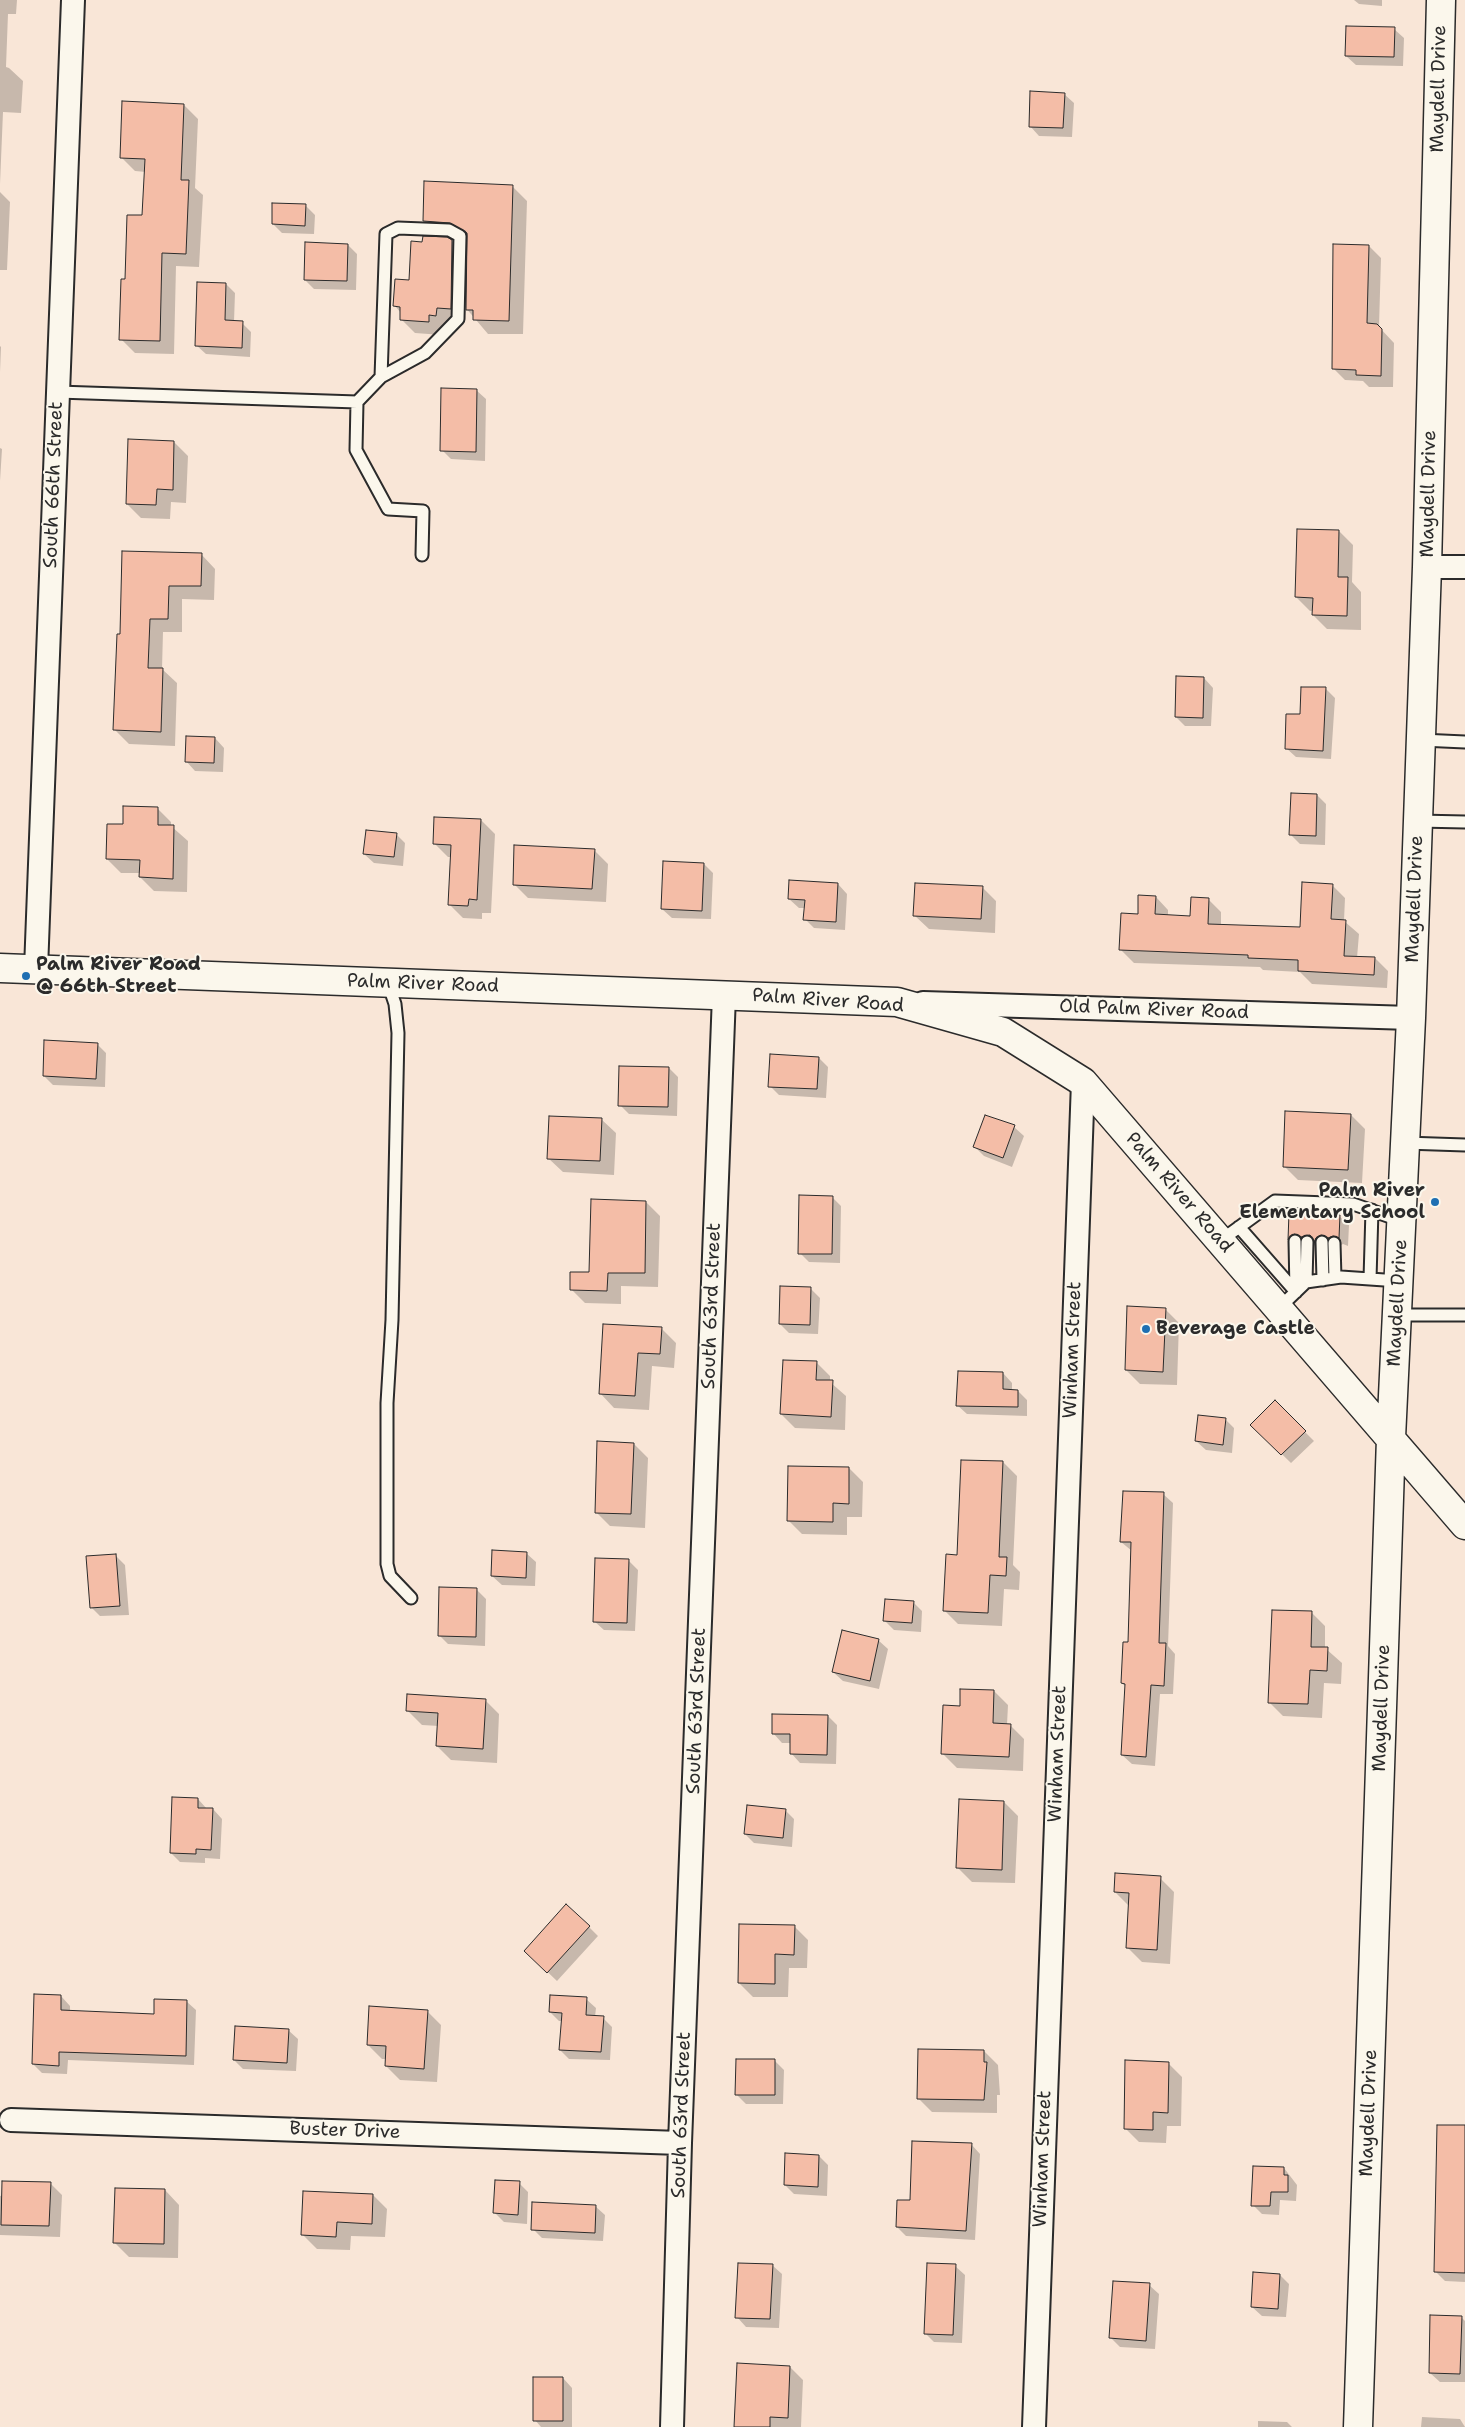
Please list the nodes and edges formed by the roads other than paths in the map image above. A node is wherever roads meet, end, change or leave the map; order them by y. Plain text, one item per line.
1 (73, 0) edge
2 (1441, 0) edge
3 (381, 376) junction
4 (58, 392) junction
5 (357, 402) junction
6 (422, 555) dead end
7 (1427, 566) junction
8 (1465, 568) edge
9 (1421, 740) junction
10 (1465, 742) edge
11 (1418, 820) junction
12 (1465, 822) edge
13 (0, 968) edge
14 (36, 970) junction
15 (388, 982) junction
16 (724, 995) junction
17 (897, 1002) junction
18 (1411, 1018) junction
19 (1082, 1082) junction
20 (1405, 1143) junction
21 (1465, 1145) edge
22 (1372, 1210) junction
23 (1402, 1221) junction
24 (1230, 1234) junction
25 (1322, 1242) dead end
26 (1334, 1243) dead end
27 (1335, 1278) junction
28 (1370, 1279) junction
29 (1323, 1280) junction
30 (1399, 1281) junction
31 (1306, 1282) junction
32 (1288, 1300) junction
33 (1397, 1315) junction
34 (1465, 1316) edge
35 (1392, 1438) junction
36 (1464, 1523) edge
37 (411, 1598) dead end
38 (10, 2120) dead end
39 (680, 2143) junction
40 (672, 2427) edge
41 (1034, 2427) edge
42 (1358, 2427) edge

1 - 4 street, South 66th Street
2 - 7 street, Maydell Drive
3 - 3 lane
3 - 5 lane
4 - 5 lane
4 - 14 street, South 66th Street
5 - 6 lane
7 - 8 street
7 - 9 street, Maydell Drive
9 - 10 lane
9 - 11 street, Maydell Drive
11 - 12 lane
11 - 18 street, Maydell Drive
13 - 14 street, Palm River Road
14 - 15 street, Palm River Road
15 - 16 street, Palm River Road
15 - 37 lane
16 - 17 street, Palm River Road
16 - 39 street, South 63rd Street
17 - 18 street, Old Palm River Road
17 - 19 street, Palm River Road
18 - 20 street, Maydell Drive
19 - 24 street, Palm River Road
19 - 41 street, Winham Street
20 - 21 lane
20 - 23 street, Maydell Drive
22 - 23 lane
22 - 24 lane
22 - 28 lane
23 - 30 street, Maydell Drive
24 - 32 street, Palm River Road
25 - 29 lane
26 - 27 lane
27 - 28 lane
27 - 29 lane
28 - 30 lane
29 - 31 lane
30 - 33 street, Maydell Drive
31 - 32 lane
31 - 32 lane
32 - 35 street, Palm River Road
33 - 34 lane
33 - 35 street, Maydell Drive
35 - 36 street, Palm River Road
35 - 42 street, Maydell Drive
38 - 39 street, Buster Drive
39 - 40 street, South 63rd Street

